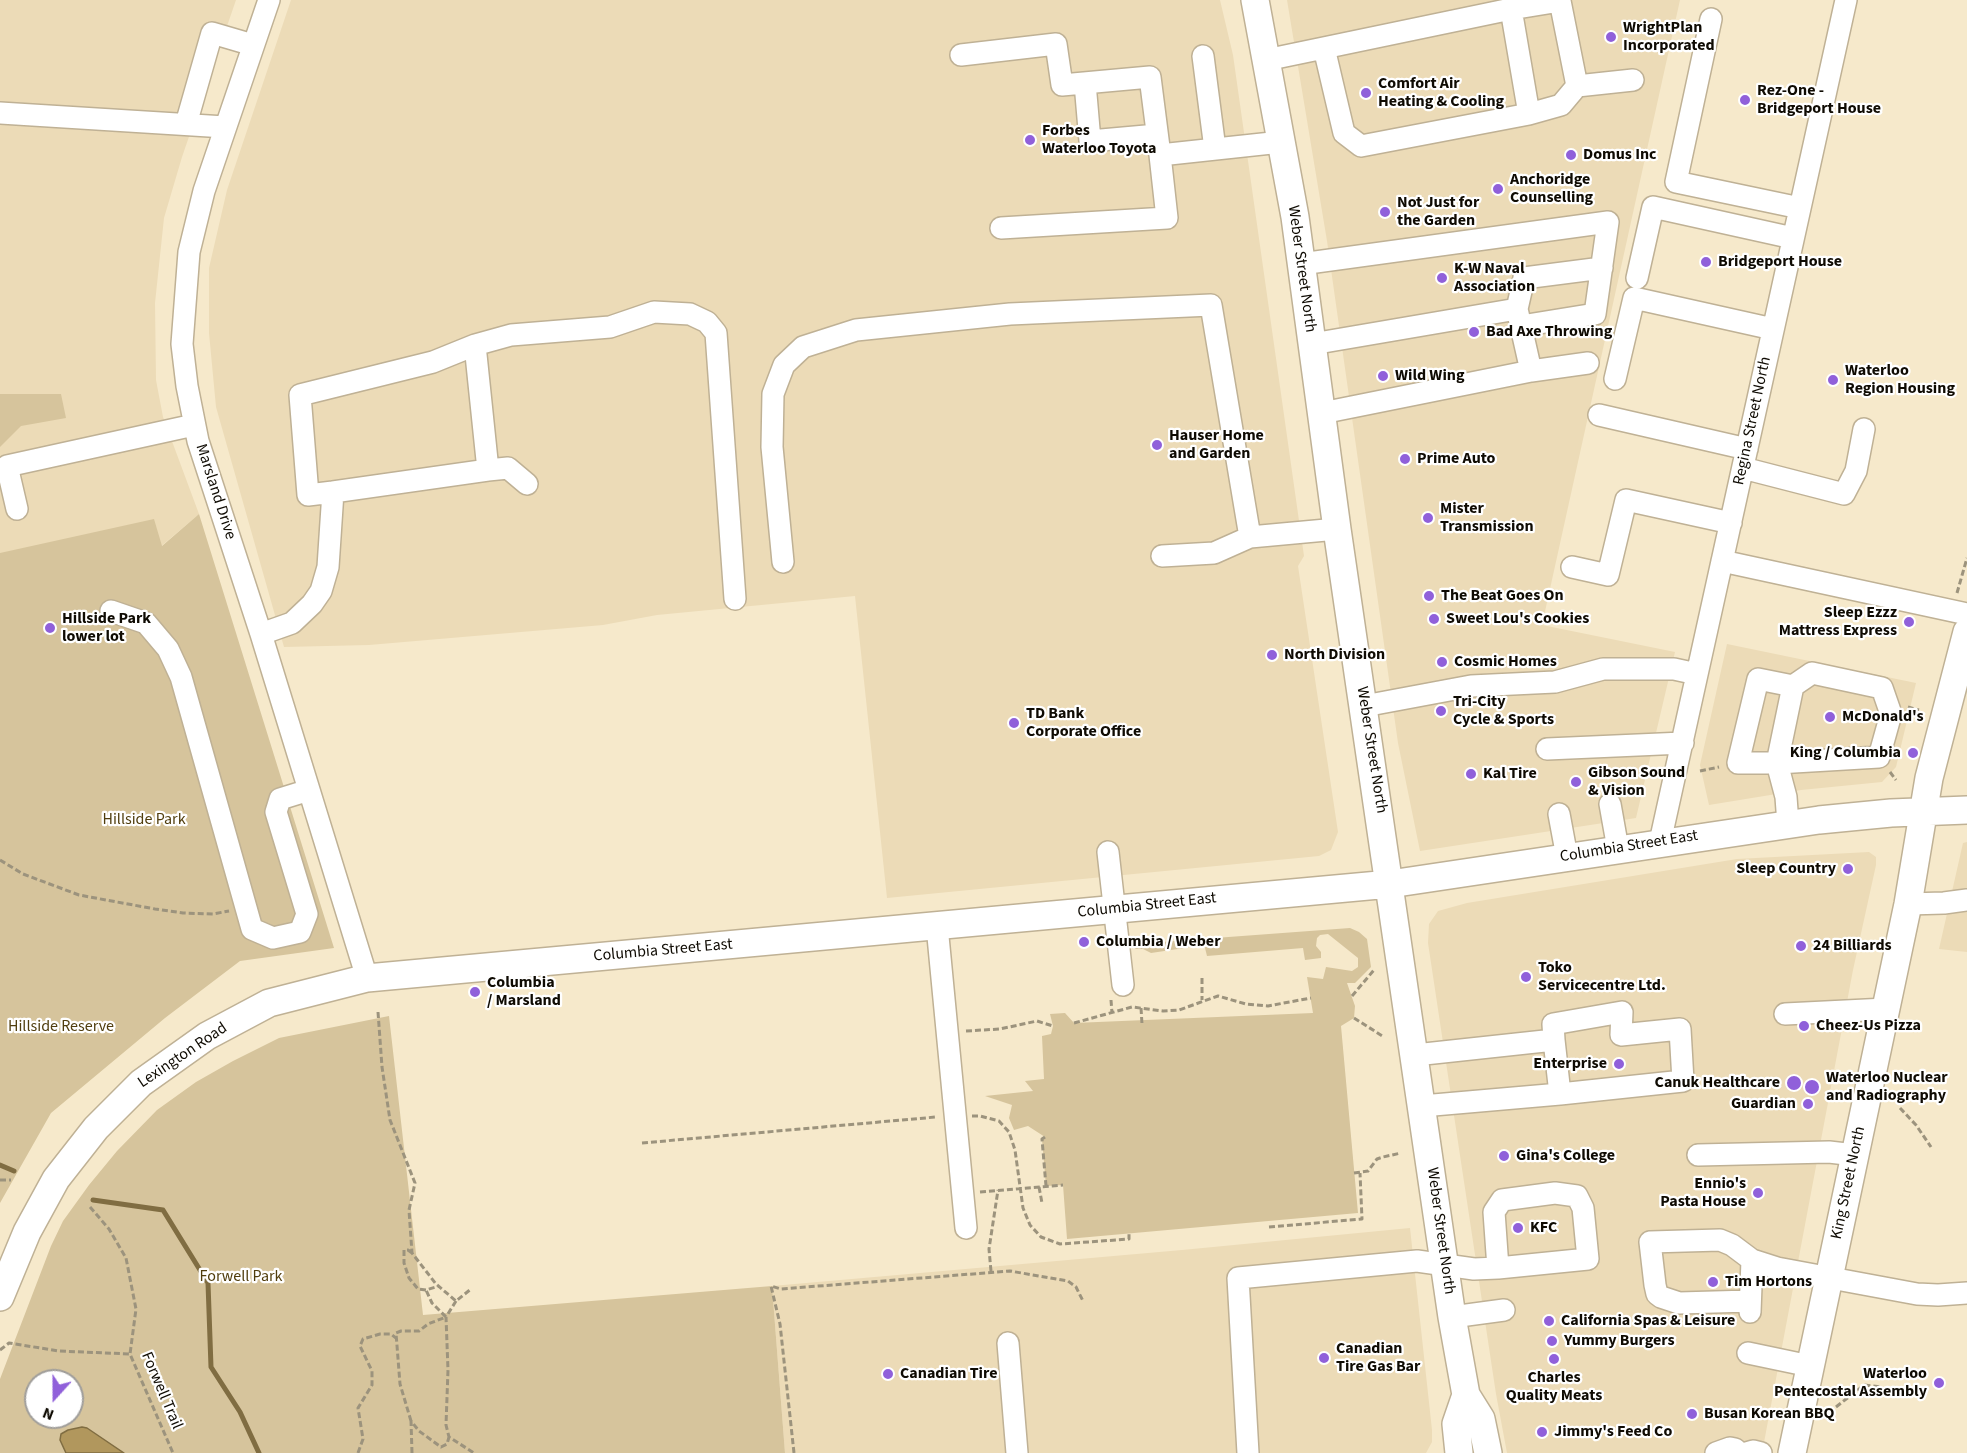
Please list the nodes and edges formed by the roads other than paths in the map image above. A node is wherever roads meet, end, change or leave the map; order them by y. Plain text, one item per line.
1 (268, 0) edge
2 (1846, 0) edge
3 (1262, 1) edge
4 (1511, 9) junction
5 (1710, 19) dead end
6 (253, 45) junction
7 (1324, 48) junction
8 (961, 55) dead end
9 (1203, 56) dead end
10 (1266, 60) junction
11 (1633, 80) dead end
12 (1085, 83) junction
13 (1577, 86) junction
14 (0, 113) edge
15 (1529, 114) junction
16 (186, 124) junction
17 (225, 127) junction
18 (1157, 135) junction
19 (1281, 142) junction
20 (1215, 149) junction
21 (1160, 156) junction
22 (1800, 208) junction
23 (1001, 228) dead end
24 (1793, 238) junction
25 (1301, 264) junction
26 (1602, 268) junction
27 (1637, 278) dead end
28 (1519, 318) junction
29 (1773, 329) junction
30 (1312, 344) junction
31 (475, 345) junction
32 (1588, 363) dead end
33 (1531, 372) junction
34 (1615, 379) dead end
35 (1322, 413) junction
36 (1599, 415) dead end
37 (194, 425) junction
38 (1864, 429) dead end
39 (1745, 459) junction
40 (488, 470) junction
41 (527, 484) dead end
42 (333, 492) junction
43 (17, 509) dead end
44 (1731, 523) junction
45 (1337, 529) junction
46 (1250, 537) junction
47 (1162, 556) dead end
48 (1722, 561) junction
49 (783, 562) dead end
50 (1572, 567) dead end
51 (735, 599) dead end
52 (111, 611) dead end
53 (1967, 614) edge
54 (1967, 632) edge
55 (261, 634) junction
56 (1697, 674) junction
57 (1793, 686) junction
58 (1364, 706) junction
59 (1683, 743) junction
60 (1547, 749) dead end
61 (1777, 763) junction
62 (309, 790) junction
63 (1610, 804) dead end
64 (1967, 810) edge
65 (1924, 812) junction
66 (1559, 814) dead end
67 (1788, 824) junction
68 (1660, 842) junction
69 (1618, 849) junction
70 (1108, 852) dead end
71 (1567, 857) junction
72 (1390, 884) junction
73 (1967, 900) edge
74 (1908, 904) junction
75 (1114, 910) junction
76 (937, 926) junction
77 (367, 978) junction
78 (1123, 985) dead end
79 (1886, 1009) junction
80 (1785, 1014) dead end
81 (1554, 1040) junction
82 (1415, 1055) junction
83 (1560, 1094) junction
84 (1422, 1106) junction
85 (1698, 1155) dead end
86 (1855, 1155) junction
87 (966, 1228) dead end
88 (1752, 1260) junction
89 (1444, 1266) junction
90 (1498, 1268) junction
91 (1829, 1278) junction
92 (1967, 1293) edge
93 (0, 1297) edge
94 (1504, 1310) dead end
95 (1452, 1317) junction
96 (1008, 1343) dead end
97 (1748, 1353) dead end
98 (1810, 1366) junction
99 (1466, 1395) junction
100 (1017, 1453) edge
101 (1248, 1453) edge
102 (1460, 1453) edge
103 (1488, 1453) edge
104 (1716, 1453) edge
105 (1739, 1453) edge
106 (1746, 1453) edge
107 (1761, 1453) edge
108 (1792, 1453) edge

1 - 6 street, Marsland Drive
2 - 22 street, Regina Street North
3 - 10 main road, Weber Street North
4 - 7 street
4 - 13 street
4 - 15 street
5 - 22 street
6 - 16 street
6 - 17 street, Marsland Drive
7 - 10 street
7 - 15 street
8 - 12 street
9 - 20 street
10 - 19 main road, Weber Street North
11 - 13 street
12 - 18 street
12 - 18 street
13 - 15 street
14 - 16 street
16 - 17 street
17 - 37 street, Marsland Drive
18 - 21 street
19 - 20 street
19 - 25 main road, Weber Street North
20 - 21 street
21 - 23 street
22 - 24 street, Regina Street North
24 - 27 street
24 - 29 street, Regina Street North
25 - 26 street
25 - 30 main road, Weber Street North
26 - 28 street
26 - 28 street
28 - 30 street
28 - 33 street
29 - 34 street
29 - 39 street, Regina Street North
30 - 35 main road, Weber Street North
31 - 40 street
31 - 42 street
31 - 51 street
32 - 33 street
33 - 35 street
35 - 45 main road, Weber Street North
36 - 39 street
37 - 43 street
37 - 55 street, Marsland Drive
38 - 39 street
39 - 44 street, Regina Street North
40 - 41 street
40 - 42 street
42 - 55 street
44 - 48 street, Regina Street North
44 - 50 street
45 - 46 street
45 - 58 main road, Weber Street North
46 - 47 street
46 - 49 street
48 - 53 street
48 - 56 street, Regina Street North
52 - 62 street
54 - 65 main road, King Street North
55 - 62 street, Marsland Drive
56 - 58 street
56 - 59 street, Regina Street North
57 - 61 street
57 - 61 street
57 - 61 street
58 - 72 main road, Weber Street North
59 - 60 street
59 - 68 street, Regina Street North
61 - 67 street
62 - 77 street, Marsland Drive
63 - 69 street
64 - 65 main road, Columbia Street East
65 - 67 main road, Columbia Street East
65 - 74 main road, King Street North
66 - 71 street
67 - 68 main road, Columbia Street East
68 - 69 main road, Columbia Street East
69 - 71 main road, Columbia Street East
70 - 75 street
71 - 72 main road, Columbia Street East
72 - 75 main road, Columbia Street East
72 - 82 main road, Weber Street North
73 - 74 street
74 - 79 main road, King Street North
75 - 76 main road, Columbia Street East
75 - 78 street
76 - 77 main road, Columbia Street East
76 - 87 street
77 - 93 main road, Lexington Road
79 - 80 street
79 - 86 main road, King Street North
81 - 82 street
81 - 83 street
81 - 83 street
82 - 84 main road, Weber Street North
83 - 84 street
84 - 89 main road, Weber Street North
85 - 86 street
86 - 91 main road, King Street North
88 - 88 street
88 - 91 street
89 - 90 street
89 - 95 main road, Weber Street North
89 - 101 street
90 - 90 street
91 - 92 street
91 - 98 main road, King Street North
94 - 95 street
95 - 99 main road, Weber Street North
96 - 100 street
97 - 98 street
98 - 108 main road, King Street North
99 - 102 main road, Weber Street North
99 - 103 main road, Weber Street North
104 - 105 street
106 - 107 street

